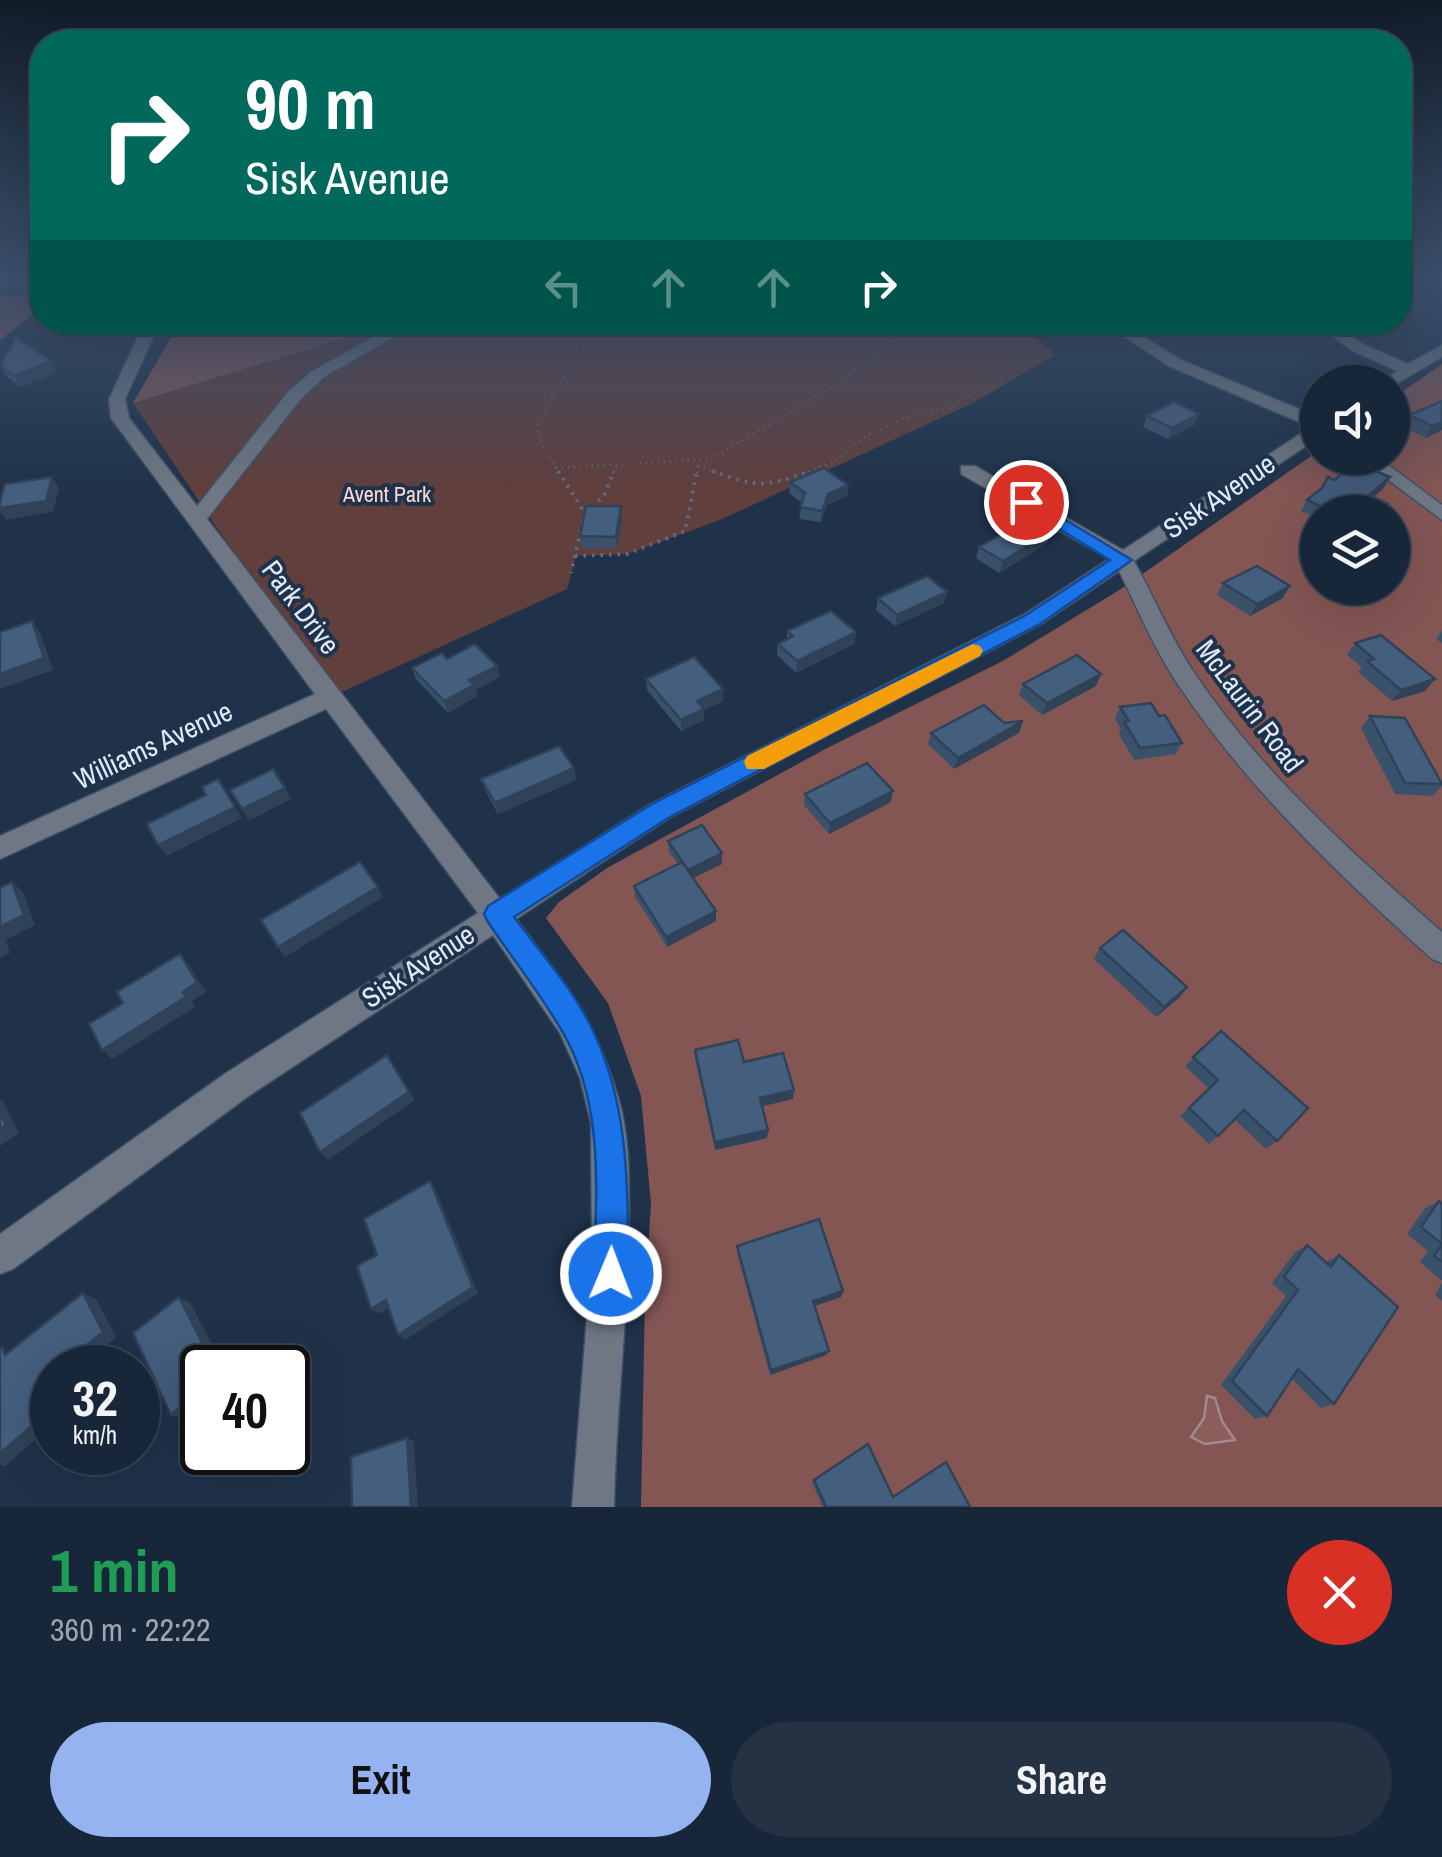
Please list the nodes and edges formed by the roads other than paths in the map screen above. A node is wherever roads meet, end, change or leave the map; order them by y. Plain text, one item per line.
1 (141, 349) edge
2 (363, 349) edge
3 (1152, 349) edge
4 (1360, 349) edge
5 (1442, 350) edge
6 (1398, 365) edge
7 (1410, 370) edge
8 (1300, 419) edge
9 (1300, 439) edge
10 (968, 470) dead end
11 (1390, 475) edge
12 (1442, 514) edge
13 (197, 518) junction
14 (1123, 560) junction
15 (331, 697) junction
16 (0, 848) edge
17 (497, 914) junction
18 (1442, 950) edge
19 (0, 1256) edge
20 (593, 1507) edge

1 - 13 street, Park Drive
2 - 13 street
3 - 8 street
4 - 6 street
5 - 7 street
9 - 14 street, Sisk Avenue
10 - 14 street
11 - 12 street
13 - 15 street, Park Drive
14 - 17 street, Sisk Avenue
14 - 18 street, McLaurin Road
15 - 16 street, Williams Avenue
15 - 17 street, Park Drive
17 - 19 street, Sisk Avenue
17 - 20 street, Park Drive

